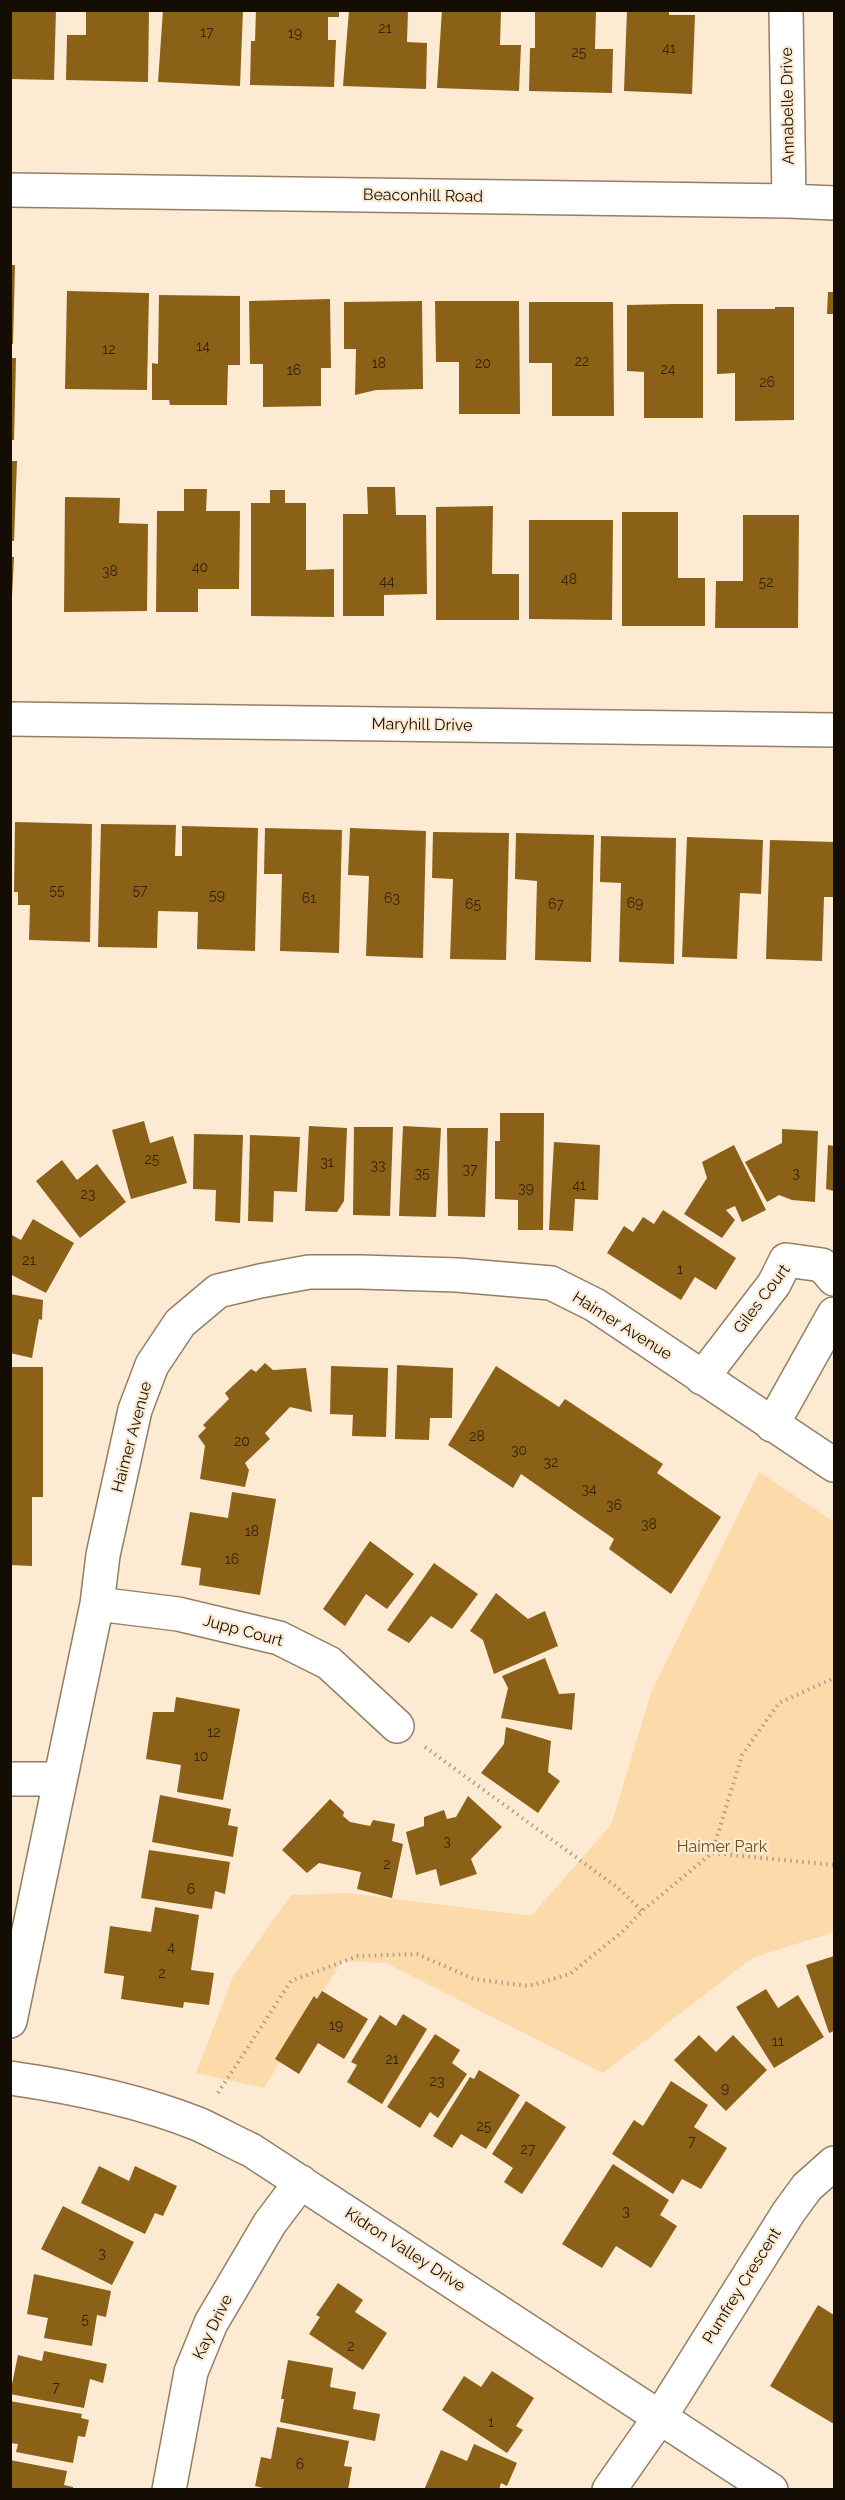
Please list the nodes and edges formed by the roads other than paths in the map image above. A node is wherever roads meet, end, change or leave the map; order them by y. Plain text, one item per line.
1 (786, 10) edge
2 (10, 190) edge
3 (789, 201) junction
4 (834, 203) edge
5 (10, 719) edge
6 (834, 730) edge
7 (834, 1279) edge
8 (834, 1314) edge
9 (702, 1378) junction
10 (772, 1425) junction
11 (834, 1465) edge
12 (97, 1604) junction
13 (397, 1726) road end
14 (10, 1779) edge
15 (60, 1779) junction
16 (10, 2021) edge
17 (10, 2078) edge
18 (834, 2163) edge
19 (301, 2182) junction
20 (660, 2417) junction
21 (169, 2490) edge
22 (609, 2490) edge
23 (771, 2490) edge

1 - 3 street, Annabelle Drive
2 - 3 street, Beaconhill Road
3 - 4 street, Beaconhill Road
5 - 6 street, Maryhill Drive
7 - 9 street, Giles Court
8 - 10 street
9 - 10 street, Haimer Avenue
9 - 12 street, Haimer Avenue
10 - 11 street, Haimer Avenue
12 - 13 street, Jupp Court
12 - 15 street, Haimer Avenue
14 - 15 street
15 - 16 street, Haimer Avenue
17 - 19 street, Kidron Valley Drive
18 - 20 street, Pumfrey Crescent
19 - 20 street, Kidron Valley Drive
19 - 21 street, Kay Drive
20 - 22 street, Pumfrey Crescent
20 - 23 street, Kidron Valley Drive

